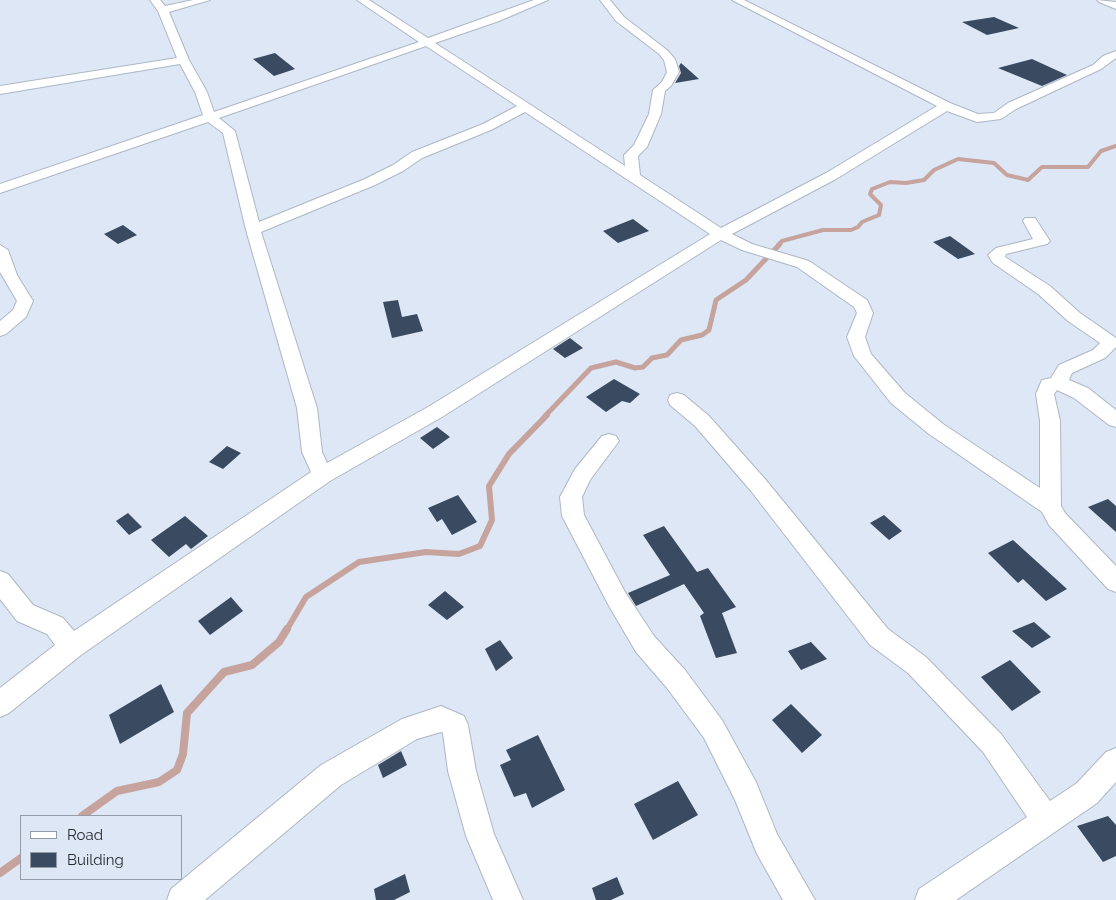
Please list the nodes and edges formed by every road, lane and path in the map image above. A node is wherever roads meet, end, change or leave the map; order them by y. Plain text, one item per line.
1 (155, 0) edge
2 (205, 0) edge
3 (362, 0) edge
4 (543, 0) edge
5 (605, 0) edge
6 (737, 0) edge
7 (1102, 0) edge
8 (1116, 6) edge
9 (164, 10) junction
10 (426, 41) junction
11 (1116, 54) edge
12 (183, 60) junction
13 (0, 90) edge
14 (946, 106) junction
15 (525, 107) junction
16 (210, 116) junction
17 (633, 178) junction
18 (0, 189) edge
19 (1030, 221) dead end
20 (253, 230) junction
21 (720, 234) junction
22 (0, 250) edge
23 (0, 330) edge
24 (1058, 383) junction
25 (677, 400) dead end
26 (1116, 420) edge
27 (609, 441) dead end
28 (323, 476) junction
29 (1050, 506) junction
30 (0, 581) edge
31 (1116, 582) edge
32 (72, 646) junction
33 (0, 704) edge
34 (1116, 762) edge
35 (1046, 820) junction
36 (182, 900) edge
37 (508, 900) edge
38 (800, 900) edge
39 (930, 900) edge

1 - 9 street
2 - 9 street
3 - 10 street
4 - 10 street
5 - 17 street
6 - 14 street
7 - 8 street
9 - 12 street
10 - 15 street
10 - 16 street
11 - 14 street
12 - 13 street
12 - 16 street
14 - 21 street
15 - 17 street
15 - 20 street
16 - 18 street
16 - 20 street
17 - 21 street
19 - 24 street
20 - 28 street
21 - 28 street
21 - 29 street
22 - 23 street
24 - 26 street
24 - 29 street
25 - 35 street
27 - 38 street
28 - 32 street
29 - 31 street
30 - 32 street
32 - 33 street
34 - 35 street
35 - 39 street
36 - 37 street

